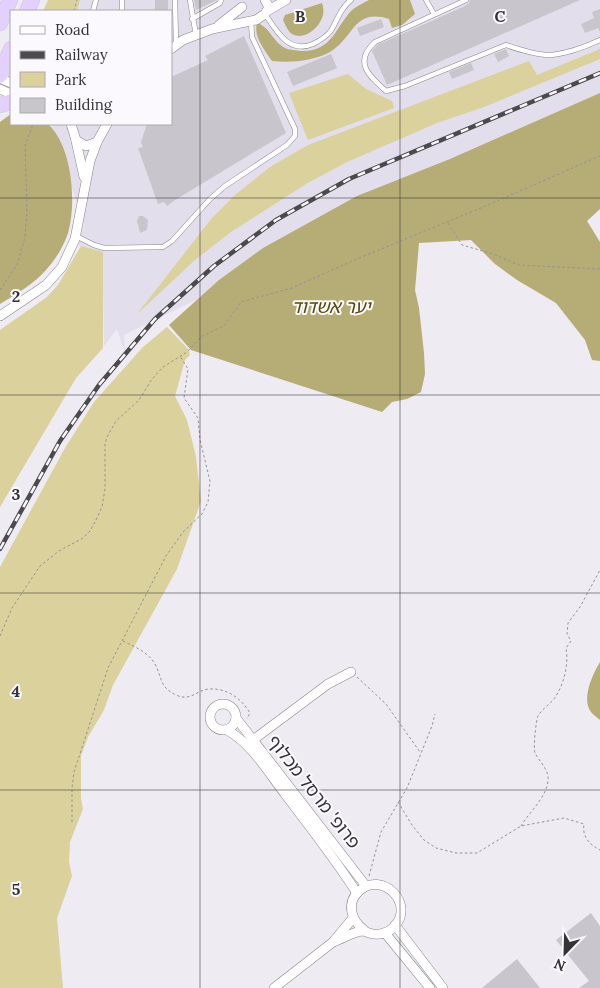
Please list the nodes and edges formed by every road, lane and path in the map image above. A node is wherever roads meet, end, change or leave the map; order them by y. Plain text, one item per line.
1 (10, 0) edge
2 (175, 0) edge
3 (190, 0) edge
4 (221, 0) edge
5 (265, 0) edge
6 (286, 0) edge
7 (351, 0) edge
8 (426, 0) edge
9 (466, 0) edge
10 (244, 3) edge
11 (266, 13) junction
12 (434, 14) junction
13 (192, 19) junction
14 (250, 21) junction
15 (173, 22) edge
16 (0, 23) edge
17 (212, 29) junction
18 (196, 35) junction
19 (600, 40) edge
20 (174, 47) edge
21 (10, 51) edge
22 (0, 76) edge
23 (33, 125) edge
24 (98, 125) edge
25 (106, 125) edge
26 (75, 130) edge
27 (99, 138) junction
28 (600, 156) edge
29 (84, 186) junction
30 (448, 222) junction
31 (76, 236) junction
32 (600, 268) edge
33 (0, 290) edge
34 (0, 316) edge
35 (180, 356) junction
36 (600, 570) edge
37 (0, 636) edge
38 (122, 641) junction
39 (351, 672) joint
40 (435, 714) dead end
41 (236, 718) junction
42 (243, 726) junction
43 (226, 730) junction
44 (253, 740) junction
45 (420, 752) junction
46 (398, 802) junction
47 (72, 822) dead end
48 (521, 826) junction
49 (600, 850) edge
50 (366, 886) junction
51 (357, 893) junction
52 (353, 918) junction
53 (395, 925) junction
54 (364, 930) junction
55 (385, 933) junction
56 (334, 942) junction
57 (274, 988) edge
58 (430, 988) edge
59 (443, 988) edge

1 - 16 highway
2 - 15 lane
3 - 13 lane
4 - 13 lane
5 - 11 street
6 - 11 street
7 - 11 lane
8 - 12 lane
9 - 12 lane
10 - 14 street
10 - 17 street
11 - 14 street
12 - 19 lane
13 - 18 lane
14 - 17 street
14 - 31 lane
15 - 20 lane
17 - 18 street
18 - 20 street
21 - 22 highway
23 - 33 path
24 - 27 street
25 - 27 street
26 - 27 street
26 - 29 street
27 - 29 street
28 - 30 path
29 - 31 street
30 - 32 path
30 - 35 path
31 - 34 street
35 - 37 path
35 - 38 path
36 - 48 path
38 - 42 path
38 - 47 path
39 - 44 street
39 - 45 path
40 - 45 path
41 - 42 street, פרופ' מרסל מכלוף
41 - 43 street
41 - 43 street
42 - 44 street, פרופ' מרסל מכלוף
43 - 51 street, פרופ' מרסל מכלוף
44 - 50 street, פרופ' מרסל מכלוף
45 - 46 path
46 - 48 path
46 - 50 path
48 - 49 path
50 - 51 street
50 - 53 street
51 - 52 street
52 - 54 street
52 - 56 street
53 - 55 street
53 - 59 street
54 - 55 street
54 - 56 street
55 - 58 street
56 - 57 street

